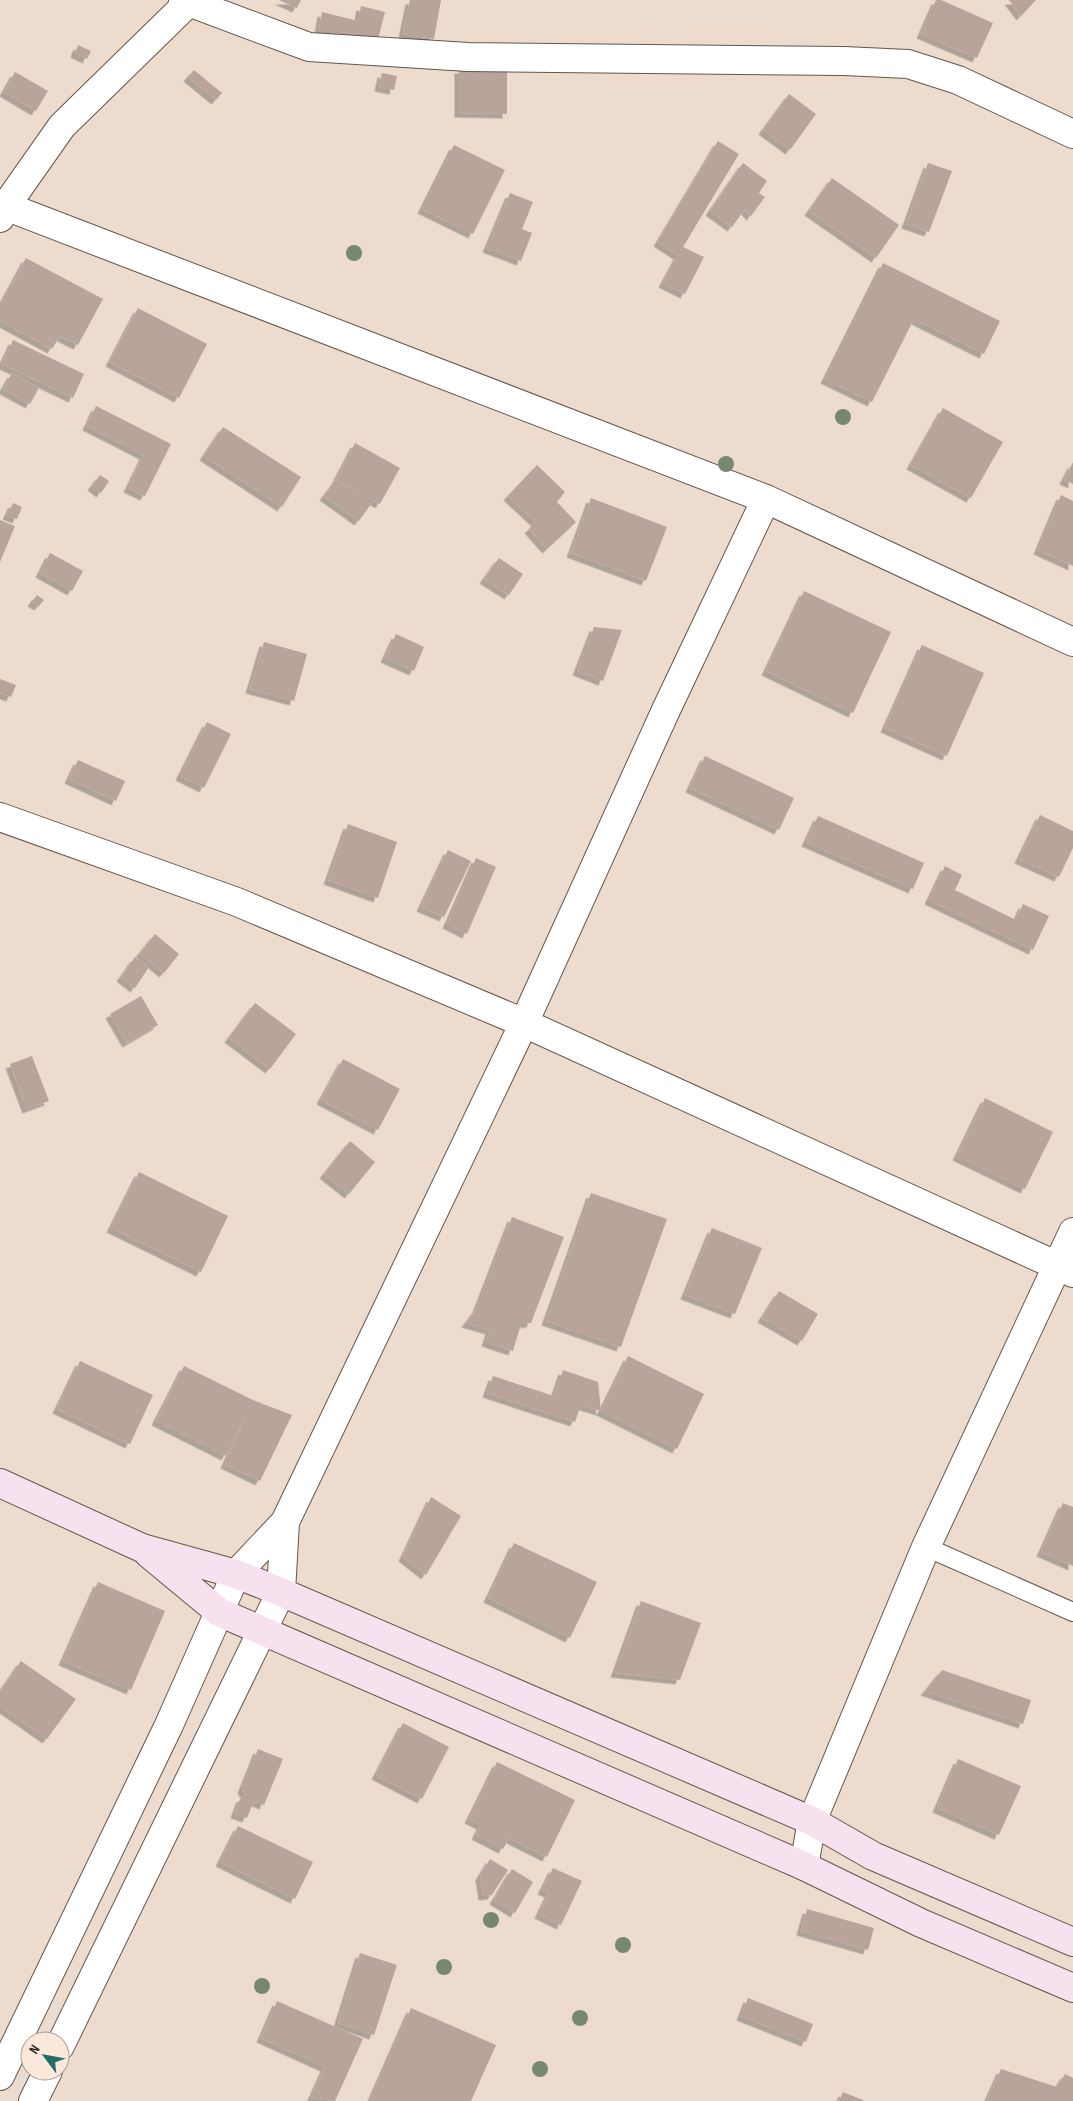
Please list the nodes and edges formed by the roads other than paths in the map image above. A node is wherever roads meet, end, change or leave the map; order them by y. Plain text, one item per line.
1 (188, 1) edge
2 (1073, 134) edge
3 (2, 210) edge
4 (766, 499) junction
5 (1073, 642) edge
6 (0, 817) edge
7 (524, 1023) junction
8 (1073, 1232) edge
9 (1065, 1269) edge
10 (0, 1483) edge
11 (286, 1522) junction
12 (926, 1547) junction
13 (142, 1548) junction
14 (236, 1574) junction
15 (281, 1592) junction
16 (219, 1612) junction
17 (1073, 1612) edge
18 (261, 1632) junction
19 (812, 1821) junction
20 (804, 1866) junction
21 (1073, 1942) edge
22 (1073, 1988) edge
23 (67, 2031) edge
24 (0, 2076) edge
25 (43, 2081) edge
26 (33, 2101) edge

1 - 2 street
1 - 3 street
3 - 4 street
4 - 5 street
4 - 7 street
6 - 7 street
7 - 9 street
7 - 11 street
8 - 9 street
9 - 12 street
10 - 13 street
11 - 14 street
11 - 15 street
12 - 17 lane
12 - 19 street
13 - 14 street
13 - 16 street
14 - 15 street
14 - 16 street
15 - 18 street
15 - 19 street
16 - 18 street
16 - 24 street
18 - 20 street
18 - 23 street
19 - 20 street
19 - 21 street
20 - 22 street
25 - 26 street

